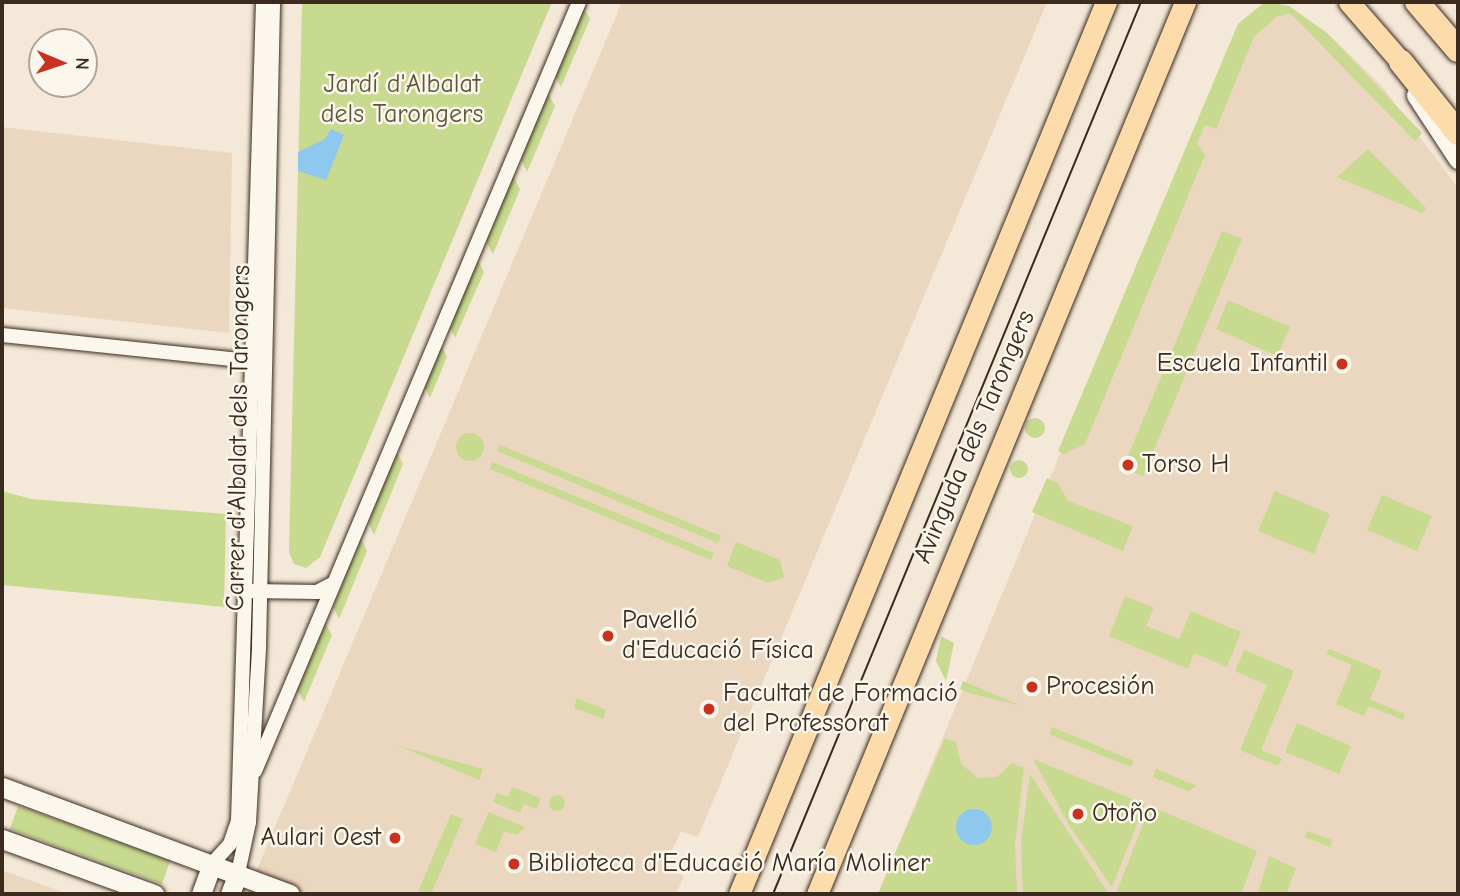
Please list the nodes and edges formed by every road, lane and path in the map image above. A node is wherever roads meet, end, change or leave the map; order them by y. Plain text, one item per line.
1 (263, 2) edge
2 (273, 2) edge
3 (579, 2) edge
4 (1106, 2) edge
5 (1185, 2) edge
6 (1349, 2) edge
7 (1418, 2) edge
8 (1428, 2) edge
9 (1458, 48) edge
10 (1401, 62) junction
11 (1458, 133) edge
12 (1458, 159) edge
13 (2, 335) edge
14 (260, 362) junction
15 (334, 583) junction
16 (254, 591) junction
17 (251, 779) junction
18 (2, 787) edge
19 (2, 839) edge
20 (212, 864) junction
21 (238, 873) junction
22 (155, 894) edge
23 (201, 894) edge
24 (230, 894) edge
25 (290, 894) edge
26 (739, 894) edge
27 (817, 894) edge

1 - 14 street, Carrer d'Albalat dels Tarongers
2 - 14 street, Carrer d'Albalat dels Tarongers
3 - 15 street
4 - 26 main road, Avinguda dels Tarongers
5 - 27 main road, Avinguda dels Tarongers
6 - 10 main road
7 - 9 highway
8 - 9 highway
10 - 11 highway
10 - 12 main road
13 - 14 street
14 - 16 street, Carrer d'Albalat dels Tarongers
15 - 16 street
15 - 17 street
16 - 17 street, Carrer d'Albalat dels Tarongers
16 - 20 street, Carrer d'Albalat dels Tarongers
17 - 21 street, Carrer d'Albalat dels Tarongers
18 - 20 main road
19 - 22 main road
20 - 21 main road
20 - 23 main road
21 - 24 main road
21 - 25 main road

